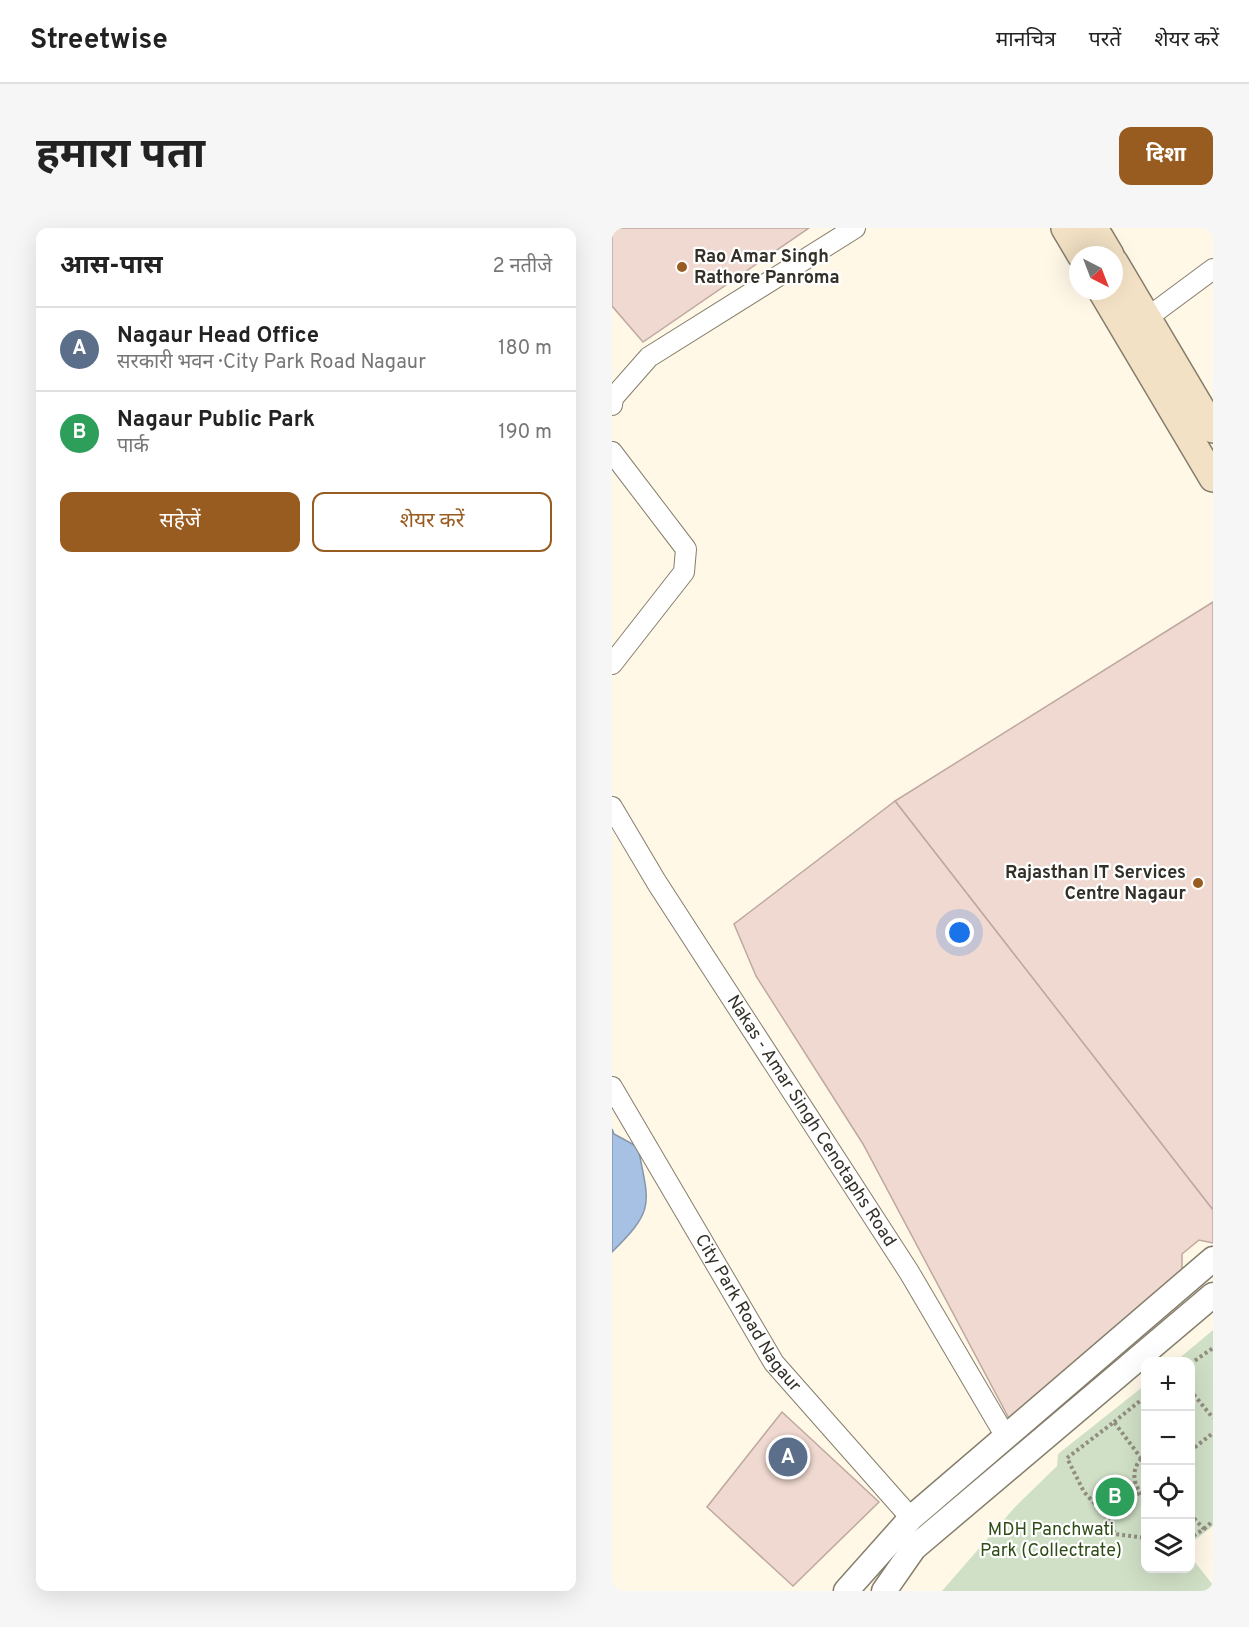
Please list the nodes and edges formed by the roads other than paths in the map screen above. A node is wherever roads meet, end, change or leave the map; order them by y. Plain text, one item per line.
1 (855, 228) edge
2 (1065, 228) edge
3 (1094, 228) edge
4 (1076, 246) edge
5 (1105, 246) edge
6 (1213, 269) edge
7 (1123, 288) edge
8 (1111, 300) edge
9 (1136, 325) junction
10 (612, 405) edge
11 (1213, 429) edge
12 (612, 452) edge
13 (1213, 478) edge
14 (612, 664) edge
15 (612, 807) edge
16 (612, 1087) edge
17 (1210, 1267) edge
18 (1213, 1295) edge
19 (1006, 1437) junction
20 (911, 1518) junction
21 (846, 1591) edge
22 (885, 1591) edge

1 - 10 street
2 - 4 main road
3 - 5 main road
6 - 9 street
7 - 9 main road
8 - 9 main road
9 - 11 main road
9 - 13 main road
12 - 14 street
15 - 19 street, Nakas - Amar Singh Cenotaphs Road
16 - 20 street, City Park Road Nagaur
17 - 19 street
18 - 22 street
19 - 20 street
20 - 21 street

